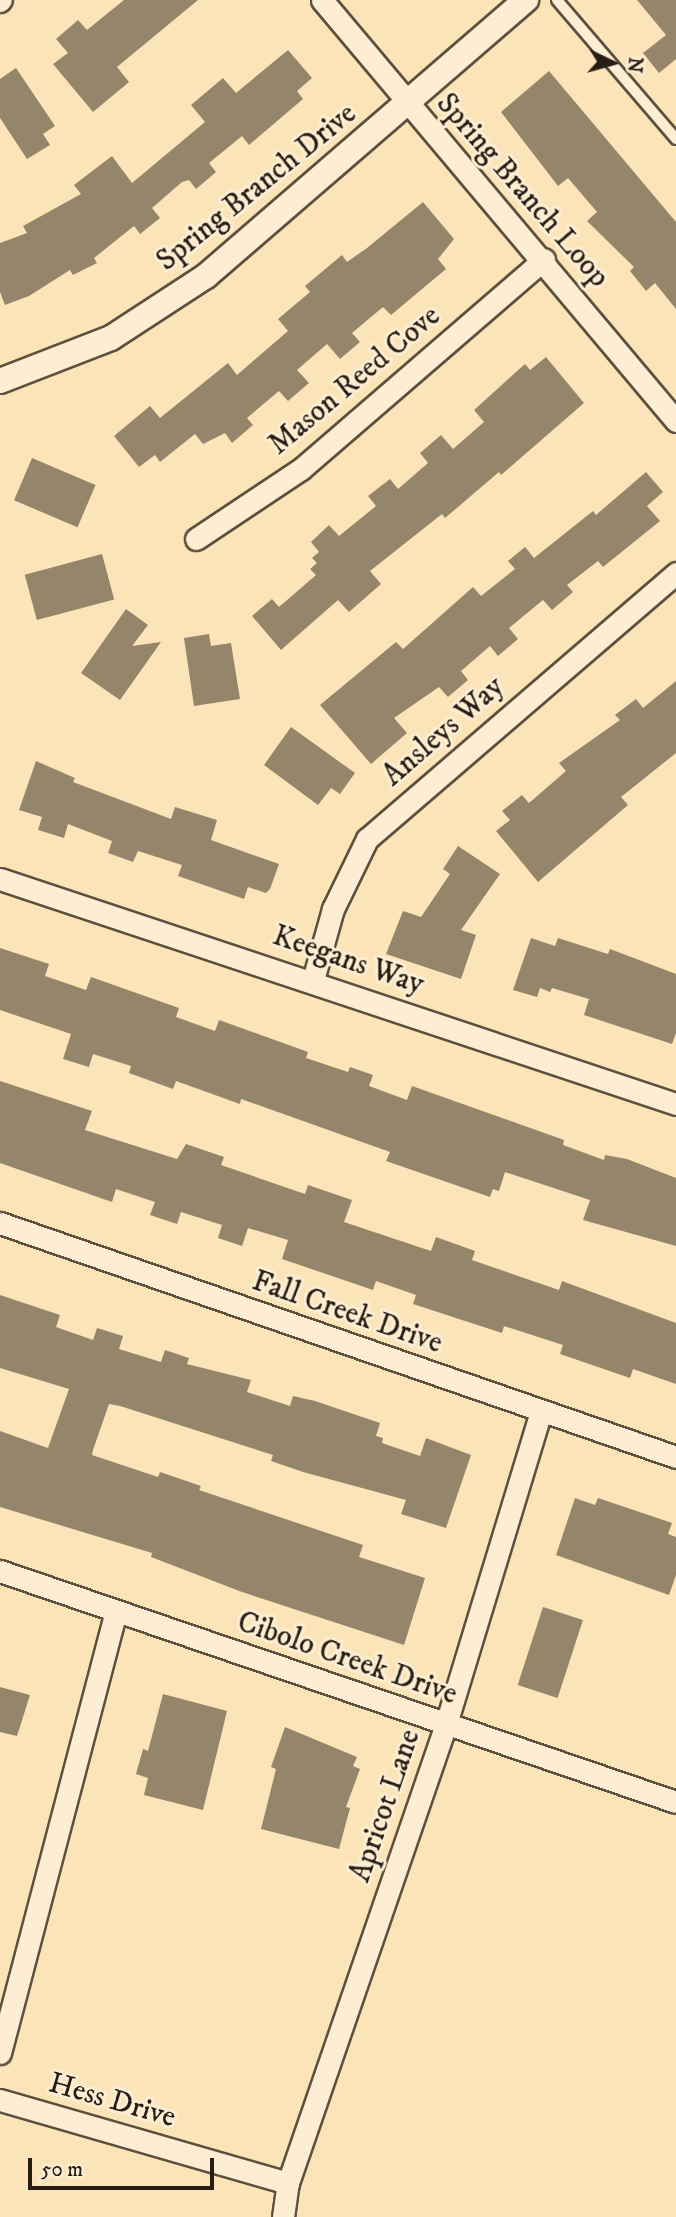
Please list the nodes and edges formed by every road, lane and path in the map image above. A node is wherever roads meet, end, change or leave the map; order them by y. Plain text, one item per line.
1 (322, 0) edge
2 (526, 0) edge
3 (557, 0) edge
4 (408, 105) junction
5 (676, 139) edge
6 (544, 259) junction
7 (0, 381) edge
8 (676, 421) edge
9 (196, 538) dead end
10 (676, 573) edge
11 (0, 879) edge
12 (313, 980) junction
13 (676, 1104) edge
14 (0, 1223) edge
15 (541, 1412) junction
16 (676, 1457) edge
17 (0, 1571) edge
18 (116, 1612) junction
19 (446, 1724) junction
20 (676, 1802) edge
21 (0, 2053) edge
22 (0, 2100) edge
23 (288, 2183) junction
24 (283, 2217) edge

1 - 4 street, Spring Branch Loop
2 - 4 street, Spring Branch Drive
3 - 5 lane
4 - 6 street, Spring Branch Loop
4 - 7 street, Spring Branch Drive
6 - 8 street, Spring Branch Loop
6 - 9 street, Mason Reed Cove
10 - 12 street, Ansleys Way
11 - 12 street, Keegans Way
12 - 13 street, Keegans Way
14 - 15 street, Fall Creek Drive
15 - 16 street, Fall Creek Drive
15 - 19 street, Apricot Lane
17 - 18 street, Cibolo Creek Drive
18 - 19 street, Cibolo Creek Drive
18 - 21 street
19 - 20 street, Cibolo Creek Drive
19 - 23 street, Apricot Lane
22 - 23 street, Hess Drive
23 - 24 street, Apricot Lane

